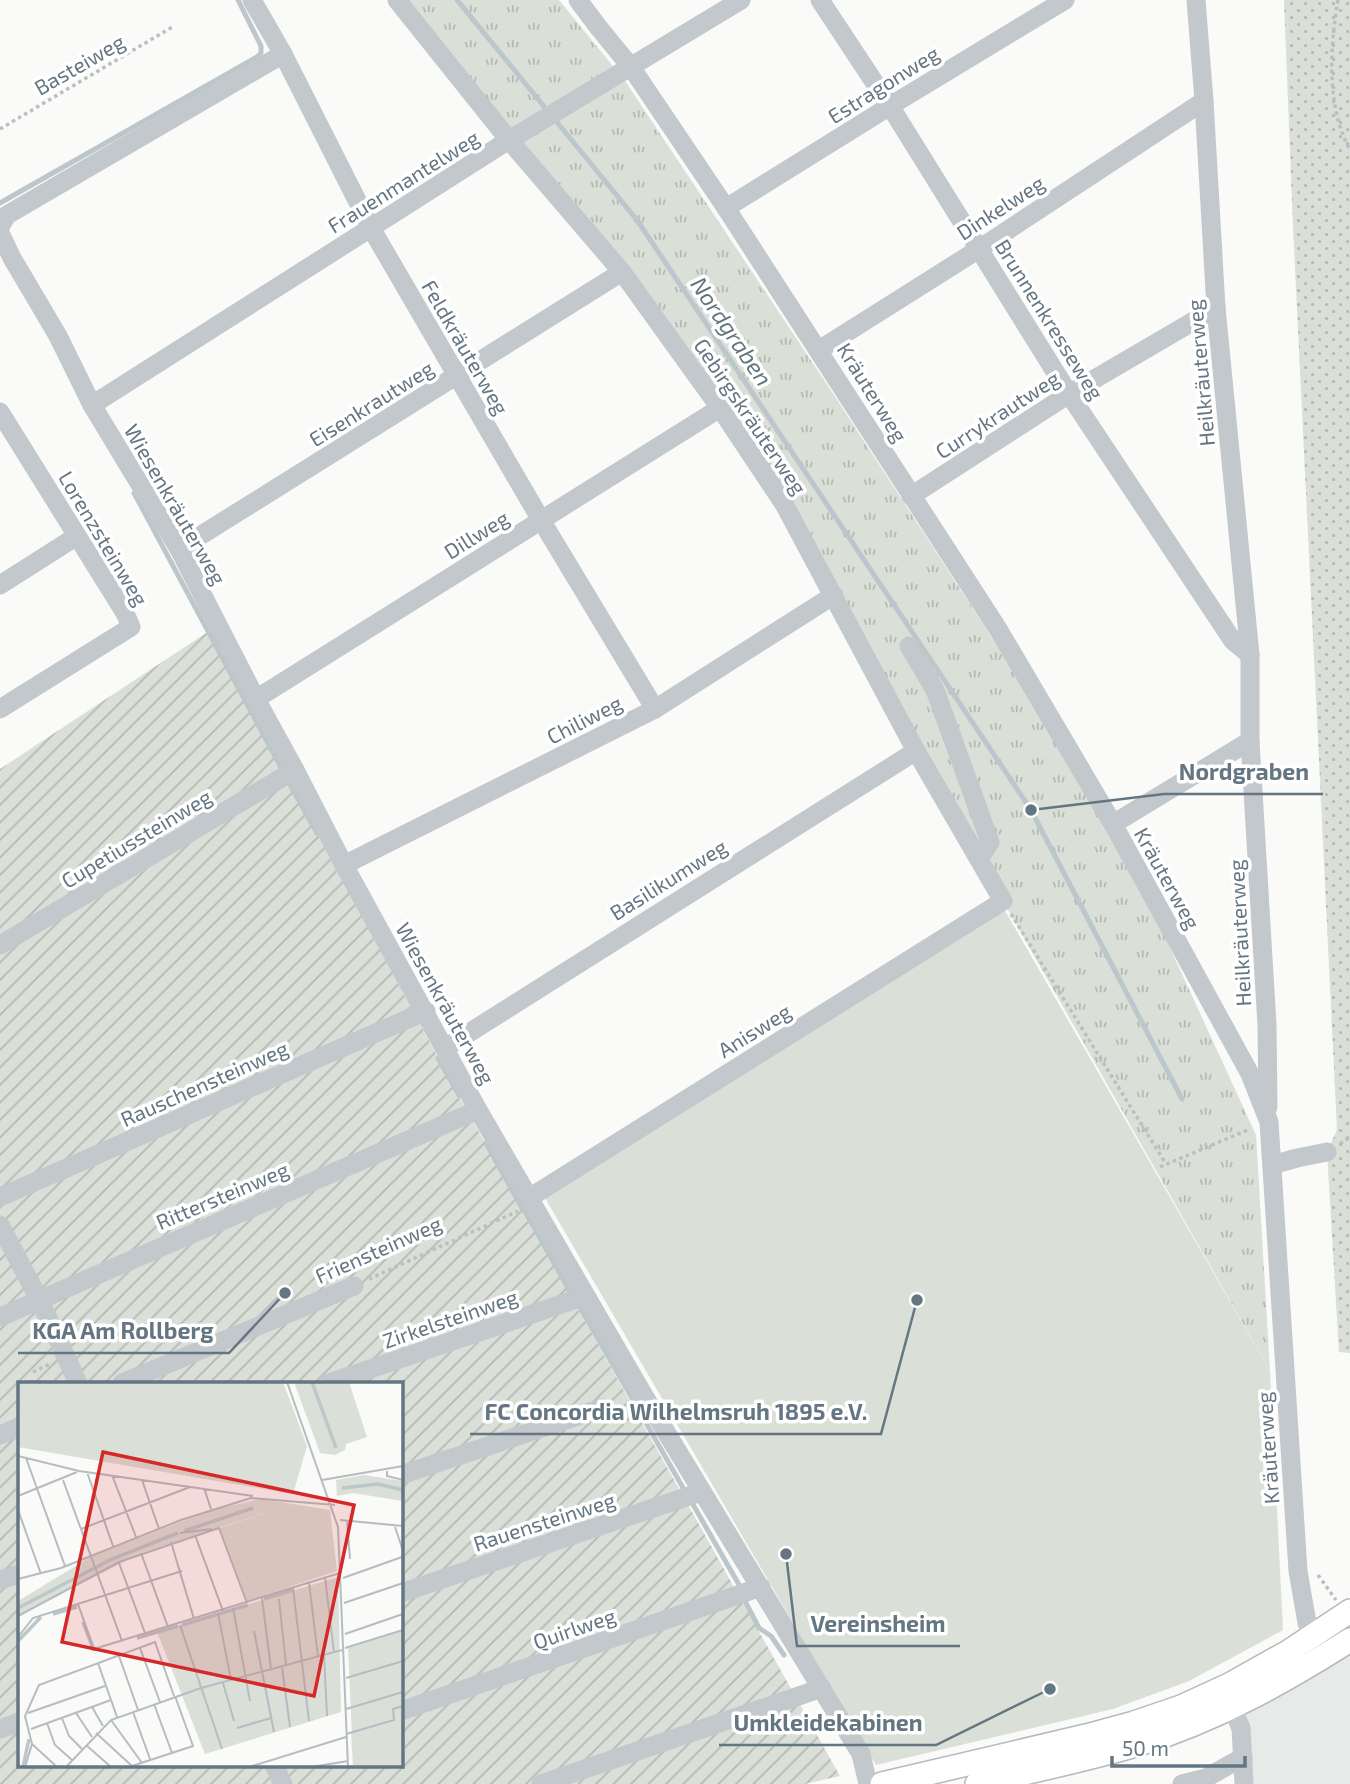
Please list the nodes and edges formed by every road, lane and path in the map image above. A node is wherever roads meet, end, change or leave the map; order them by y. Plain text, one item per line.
1 (252, 0) edge
2 (397, 0) edge
3 (578, 0) edge
4 (741, 0) edge
5 (820, 0) edge
6 (1065, 0) edge
7 (1196, 0) edge
8 (1338, 0) edge
9 (174, 26) dead end
10 (283, 54) junction
11 (623, 72) junction
12 (1204, 100) junction
13 (890, 106) junction
14 (0, 129) edge
15 (512, 138) junction
16 (1350, 150) edge
17 (726, 208) junction
18 (0, 227) edge
19 (371, 228) junction
20 (0, 233) edge
21 (979, 249) junction
22 (622, 272) junction
23 (1216, 308) junction
24 (819, 350) junction
25 (457, 376) junction
26 (1069, 394) junction
27 (92, 405) junction
28 (720, 408) junction
29 (0, 412) edge
30 (911, 496) junction
31 (541, 520) junction
32 (77, 537) junction
33 (179, 549) junction
34 (0, 585) edge
35 (834, 595) junction
36 (909, 646) dead end
37 (1250, 655) junction
38 (256, 699) junction
39 (0, 709) edge
40 (655, 709) junction
41 (1250, 741) junction
42 (916, 751) junction
43 (295, 769) junction
44 (1113, 824) junction
45 (979, 859) junction
46 (344, 865) junction
47 (1003, 901) junction
48 (0, 945) edge
49 (419, 1014) junction
50 (445, 1048) junction
51 (470, 1113) junction
52 (1269, 1122) junction
53 (1327, 1152) dead end
54 (1166, 1164) junction
55 (1272, 1165) junction
56 (1160, 1167) dead end
57 (0, 1197) edge
58 (529, 1198) junction
59 (0, 1225) edge
60 (354, 1286) joint
61 (585, 1296) junction
62 (39, 1299) junction
63 (0, 1317) edge
64 (78, 1382) edge
65 (124, 1382) edge
66 (333, 1382) edge
67 (602, 1408) dead end
68 (18, 1427) edge
69 (0, 1436) edge
70 (402, 1475) edge
71 (701, 1492) junction
72 (18, 1574) edge
73 (0, 1580) edge
74 (761, 1587) junction
75 (402, 1592) edge
76 (1350, 1611) edge
77 (1313, 1635) junction
78 (1350, 1640) edge
79 (1323, 1657) junction
80 (822, 1688) junction
81 (1232, 1708) junction
82 (402, 1711) edge
83 (18, 1722) edge
84 (0, 1729) edge
85 (1242, 1757) junction
86 (274, 1766) edge
87 (283, 1784) edge
88 (541, 1784) edge
89 (868, 1784) edge
90 (882, 1784) edge
91 (977, 1784) edge
92 (1182, 1784) edge
93 (1244, 1784) edge

1 - 10 lane, Feldkräuterweg
2 - 15 lane, Gebirgskräuterweg
3 - 11 lane, Kräuterweg
4 - 11 lane, Frauenmantelweg
5 - 13 lane, Brunnenkresseweg
6 - 13 lane, Estragonweg
7 - 12 lane, Heilkräuterweg
8 - 16 path
9 - 14 path, Basteiweg
10 - 18 lane
10 - 19 lane, Feldkräuterweg
11 - 15 lane, Frauenmantelweg
11 - 17 lane, Kräuterweg
12 - 21 lane, Dinkelweg
12 - 23 lane, Heilkräuterweg
13 - 17 lane, Estragonweg
13 - 21 lane, Brunnenkresseweg
15 - 19 lane, Frauenmantelweg
15 - 22 lane, Gebirgskräuterweg
17 - 24 lane, Kräuterweg
19 - 25 lane, Feldkräuterweg
19 - 27 lane, Frauenmantelweg
20 - 27 lane, Wiesenkräuterweg
21 - 24 lane, Dinkelweg
21 - 26 lane, Brunnenkresseweg
22 - 25 lane, Eisenkrautweg
22 - 28 lane, Gebirgskräuterweg
23 - 26 lane, Currykrautweg
23 - 37 lane, Heilkräuterweg
24 - 30 lane, Kräuterweg
25 - 31 lane, Feldkräuterweg
25 - 33 lane, Eisenkrautweg
26 - 30 lane, Currykrautweg
26 - 37 lane, Brunnenkresseweg
27 - 33 lane, Wiesenkräuterweg
28 - 31 lane, Dillweg
28 - 35 lane, Gebirgskräuterweg
29 - 32 lane, Lorenzsteinweg
30 - 44 lane, Kräuterweg
31 - 38 lane, Dillweg
31 - 40 lane, Feldkräuterweg
32 - 34 lane
32 - 39 lane, Lorenzsteinweg
33 - 38 lane, Wiesenkräuterweg
35 - 40 lane, Chiliweg
35 - 42 lane, Gebirgskräuterweg
36 - 45 lane
37 - 41 lane, Heilkräuterweg
38 - 43 lane, Wiesenkräuterweg
40 - 46 lane, Chiliweg
41 - 44 lane
41 - 52 lane, Heilkräuterweg
42 - 45 lane, Gebirgskräuterweg
42 - 50 lane, Basilikumweg
43 - 46 lane, Wiesenkräuterweg
43 - 48 lane, Cupetiussteinweg
44 - 52 lane, Kräuterweg
45 - 47 lane, Gebirgskräuterweg
46 - 49 lane, Wiesenkräuterweg
47 - 54 path
47 - 58 lane, Anisweg
49 - 50 lane, Wiesenkräuterweg
49 - 57 lane, Rauschensteinweg
50 - 51 lane, Wiesenkräuterweg
51 - 58 lane, Wiesenkräuterweg
51 - 62 lane, Rittersteinweg
52 - 54 path
52 - 55 lane, Kräuterweg
53 - 55 lane
54 - 56 path
55 - 77 lane, Kräuterweg
58 - 60 path, Friensteinweg
58 - 61 lane, Wiesenkräuterweg
59 - 62 lane
60 - 65 lane, Friensteinweg
61 - 66 lane, Zirkelsteinweg
61 - 71 lane, Wiesenkräuterweg
62 - 63 lane, Rittersteinweg
62 - 64 lane
67 - 70 lane
68 - 69 lane
71 - 74 lane, Wiesenkräuterweg
71 - 75 lane, Rauensteinweg
72 - 73 lane
74 - 80 lane, Wiesenkräuterweg
74 - 82 lane, Quirlweg
76 - 77 main road
77 - 79 lane, Kräuterweg
77 - 90 main road
78 - 79 main road
79 - 81 main road
80 - 88 lane
80 - 89 lane, Wiesenkräuterweg
81 - 85 lane
81 - 91 main road
83 - 84 lane
85 - 92 lane
85 - 93 lane
86 - 87 lane

